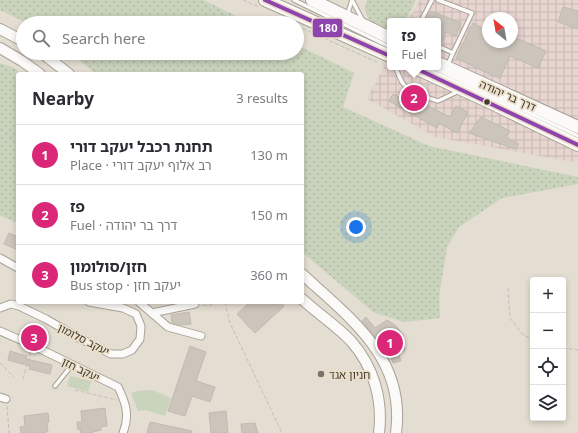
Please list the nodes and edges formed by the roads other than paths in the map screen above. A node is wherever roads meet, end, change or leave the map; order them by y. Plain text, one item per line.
1 (265, 0) edge
2 (294, 0) edge
3 (312, 0) edge
4 (352, 0) edge
5 (432, 0) edge
6 (438, 0) edge
7 (423, 18) edge
8 (344, 25) junction
9 (370, 28) junction
10 (0, 29) edge
11 (387, 36) edge
12 (16, 37) edge
13 (441, 47) edge
14 (0, 48) edge
15 (453, 53) junction
16 (387, 56) edge
17 (16, 57) edge
18 (20, 60) edge
19 (51, 60) edge
20 (442, 65) edge
21 (396, 70) edge
22 (419, 70) edge
23 (438, 70) edge
24 (37, 72) edge
25 (66, 72) edge
26 (462, 90) junction
27 (578, 127) edge
28 (578, 136) edge
29 (578, 145) edge
30 (0, 258) edge
31 (16, 267) edge
32 (304, 276) edge
33 (304, 300) edge
34 (100, 304) edge
35 (141, 304) edge
36 (195, 304) road end
37 (0, 308) edge
38 (152, 313) junction
39 (0, 331) edge
40 (201, 336) dead end
41 (73, 364) junction
42 (55, 386) dead end
43 (123, 433) edge
44 (379, 433) edge
45 (396, 433) edge

1 - 8 main road
2 - 8 lane
3 - 8 main road
4 - 8 lane
4 - 9 lane
5 - 7 lane
6 - 15 lane
8 - 9 main road
8 - 16 main road
9 - 11 main road
10 - 12 main road
13 - 15 lane
14 - 17 main road
15 - 20 lane
18 - 24 main road
19 - 25 main road
20 - 27 main road, דרך בר יהודה
21 - 26 lane
22 - 26 main road, דרך בר יהודה
23 - 28 lane
26 - 29 main road, דרך בר יהודה
30 - 31 street
32 - 45 main road
33 - 44 main road
34 - 37 street, יעקב סלומון
35 - 38 street
36 - 38 street
38 - 40 street
39 - 41 street, יעקב חזן
41 - 42 lane
41 - 43 street, יעקב חזן

